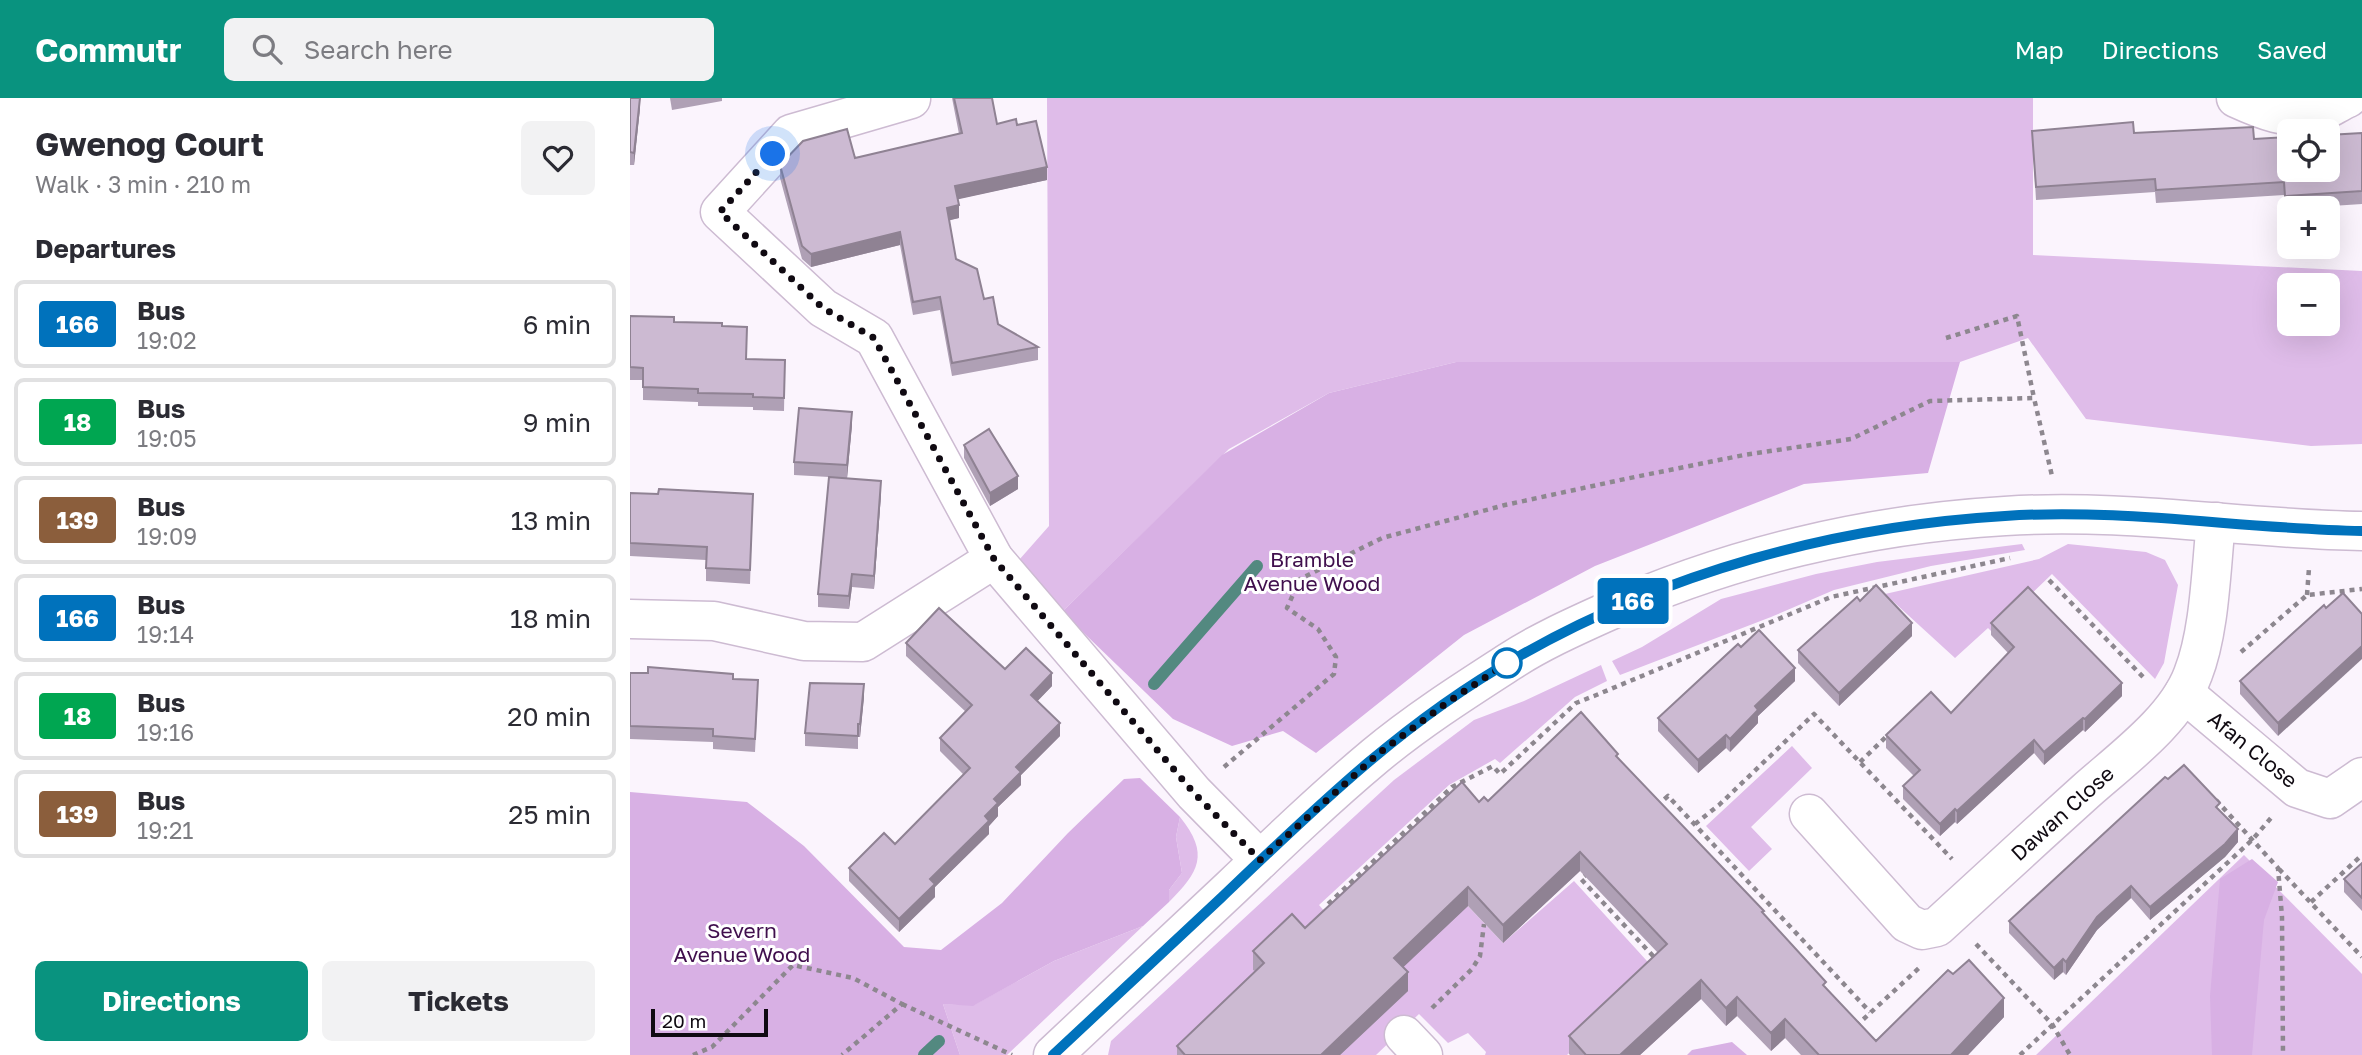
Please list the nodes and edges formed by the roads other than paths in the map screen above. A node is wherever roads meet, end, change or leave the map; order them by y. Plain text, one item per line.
1 (2236, 98) edge
2 (2348, 98) edge
3 (911, 99) edge
4 (2216, 522) junction
5 (2362, 531) edge
6 (994, 559) junction
7 (630, 619) edge
8 (2179, 700) junction
9 (2362, 777) edge
10 (1809, 814) dead end
11 (1260, 860) junction
12 (1053, 1055) edge

1 - 2 street
3 - 6 street
4 - 5 street
4 - 8 street, Dawan Close
4 - 11 street
6 - 7 street
6 - 11 street
8 - 9 street, Afan Close
8 - 10 street, Dawan Close
11 - 12 street

